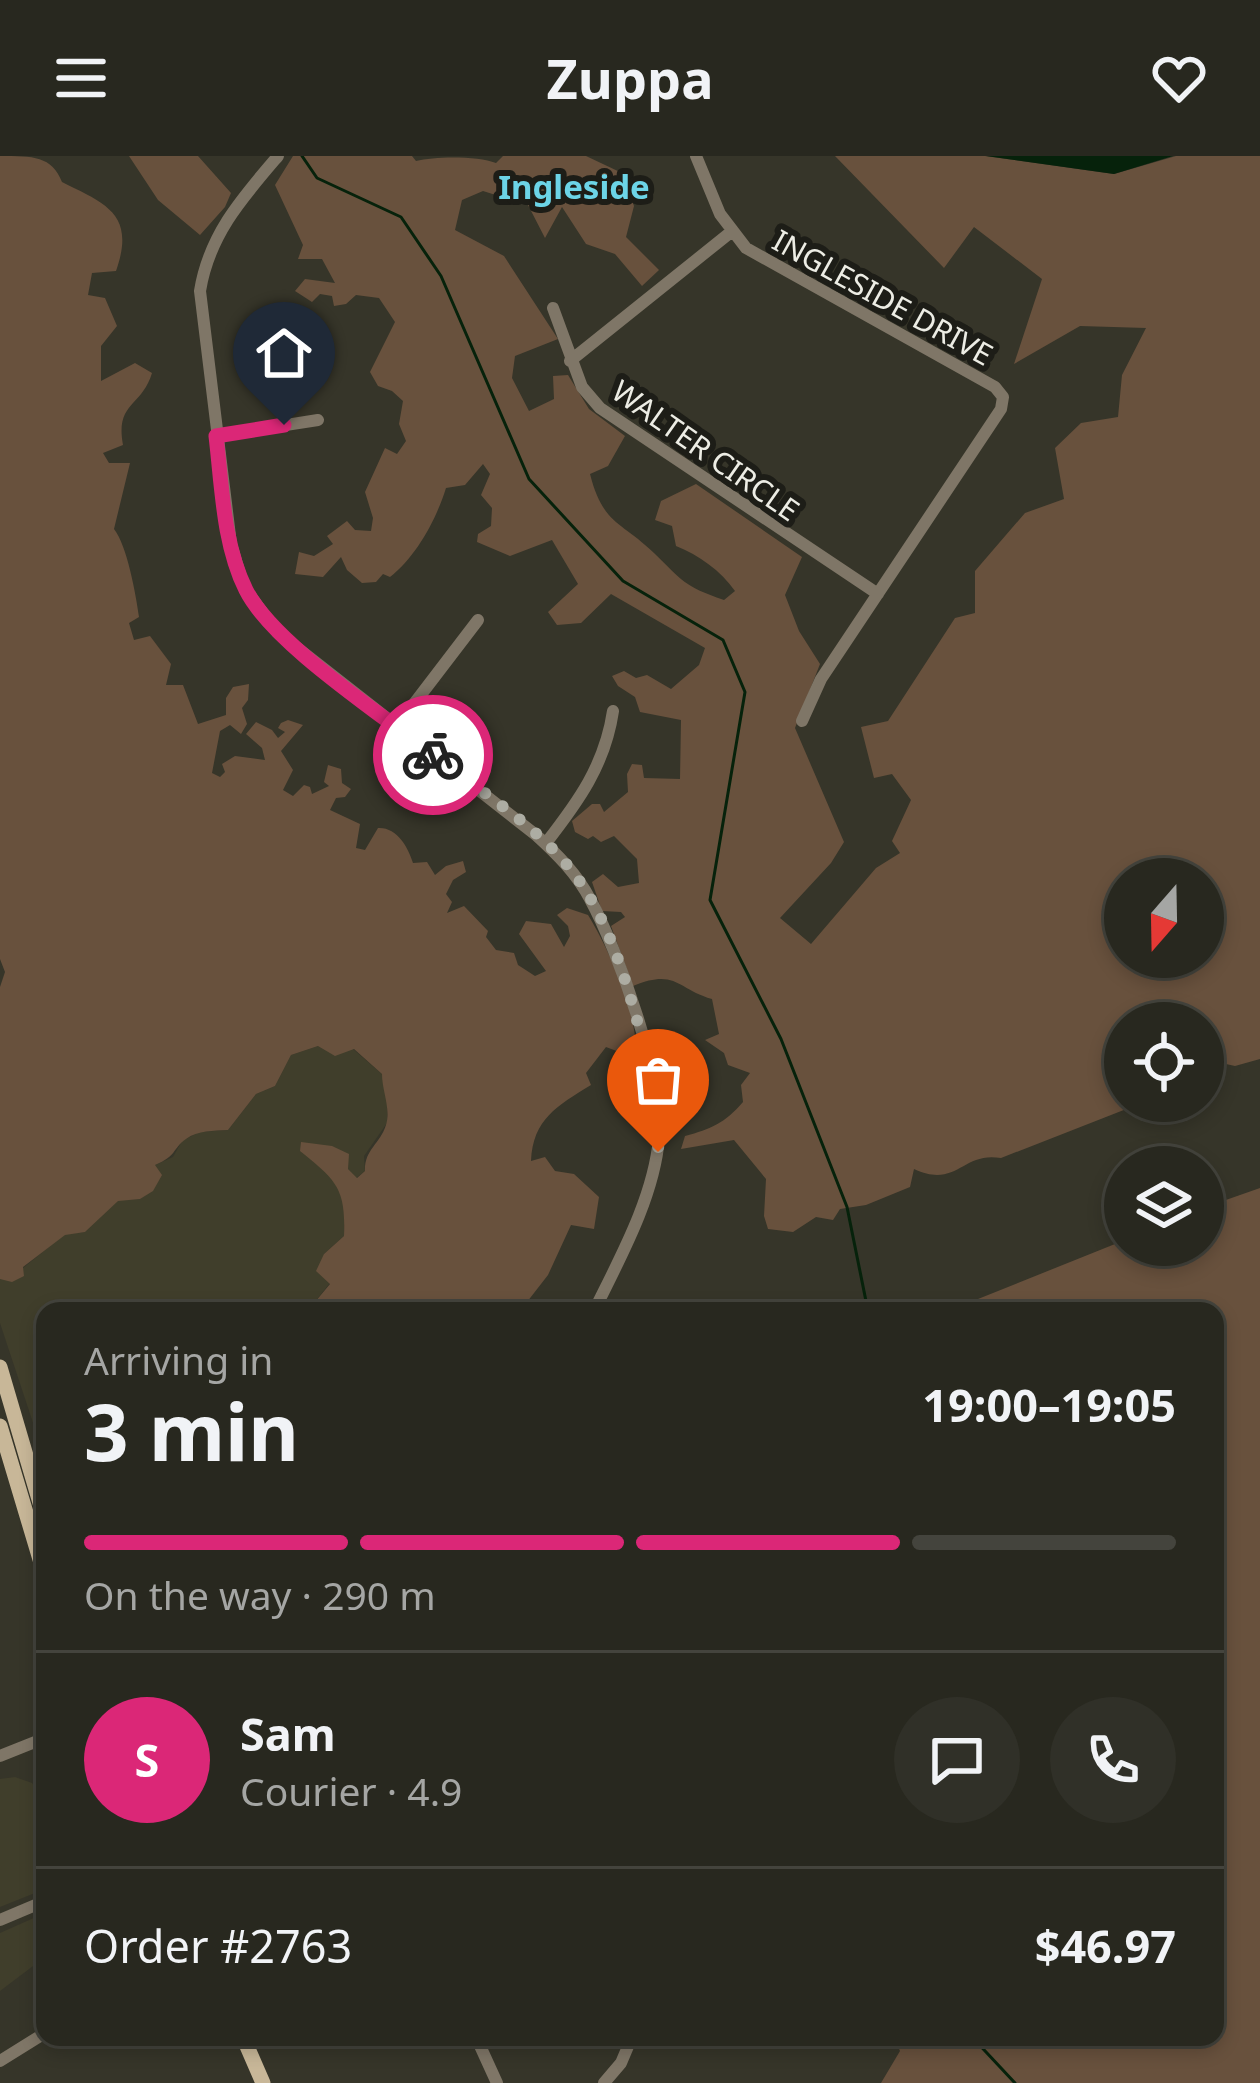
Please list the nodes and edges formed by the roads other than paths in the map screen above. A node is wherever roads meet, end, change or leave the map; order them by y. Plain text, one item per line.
1 (278, 156) edge
2 (696, 156) edge
3 (731, 232) junction
4 (553, 308) dead end
5 (570, 361) junction
6 (318, 420) dead end
7 (216, 436) junction
8 (878, 594) junction
9 (478, 620) dead end
10 (613, 711) dead end
11 (802, 721) dead end
12 (397, 726) junction
13 (546, 843) junction
14 (598, 1302) edge
15 (0, 1367) edge
16 (0, 1426) edge
17 (36, 1489) edge
18 (36, 1546) edge
19 (36, 1742) edge
20 (0, 1756) edge
21 (36, 1905) edge
22 (0, 1920) edge
23 (36, 2039) edge
24 (247, 2046) edge
25 (480, 2046) edge
26 (628, 2046) edge
27 (0, 2061) edge
28 (263, 2083) edge
29 (497, 2083) edge
30 (604, 2083) edge

1 - 7 street
2 - 3 street, INGLESIDE DRIVE
3 - 5 street
3 - 8 street, INGLESIDE DRIVE
4 - 5 street, WALTER CIRCLE
5 - 8 street, WALTER CIRCLE
6 - 7 street
7 - 12 street
8 - 11 street, INGLESIDE DRIVE
9 - 12 street
10 - 13 street
12 - 13 street
13 - 14 street
15 - 17 main road
16 - 18 main road
19 - 20 street
21 - 22 street
23 - 27 street
24 - 28 main road
25 - 29 street
26 - 30 street

